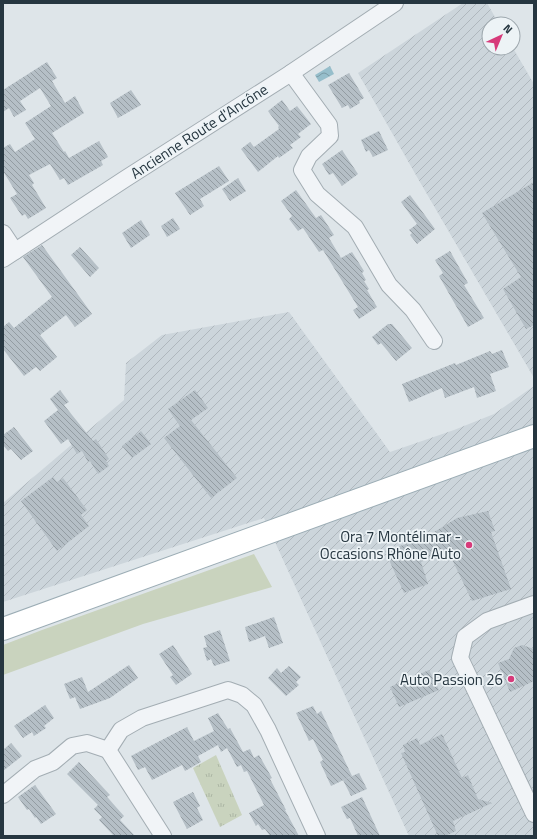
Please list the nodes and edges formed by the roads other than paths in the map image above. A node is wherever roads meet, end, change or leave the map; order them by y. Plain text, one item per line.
1 (395, 3) edge
2 (291, 73) junction
3 (3, 234) edge
4 (9, 255) edge
5 (434, 341) dead end
6 (534, 436) edge
7 (534, 604) edge
8 (3, 629) edge
9 (108, 750) junction
10 (3, 795) edge
11 (534, 814) edge
12 (163, 836) edge
13 (317, 836) edge

1 - 2 street, Ancienne Route d'Ancône
2 - 4 street, Ancienne Route d'Ancône
2 - 5 street
3 - 4 street
6 - 8 main road
7 - 11 street
9 - 10 street
9 - 12 street
9 - 13 street

